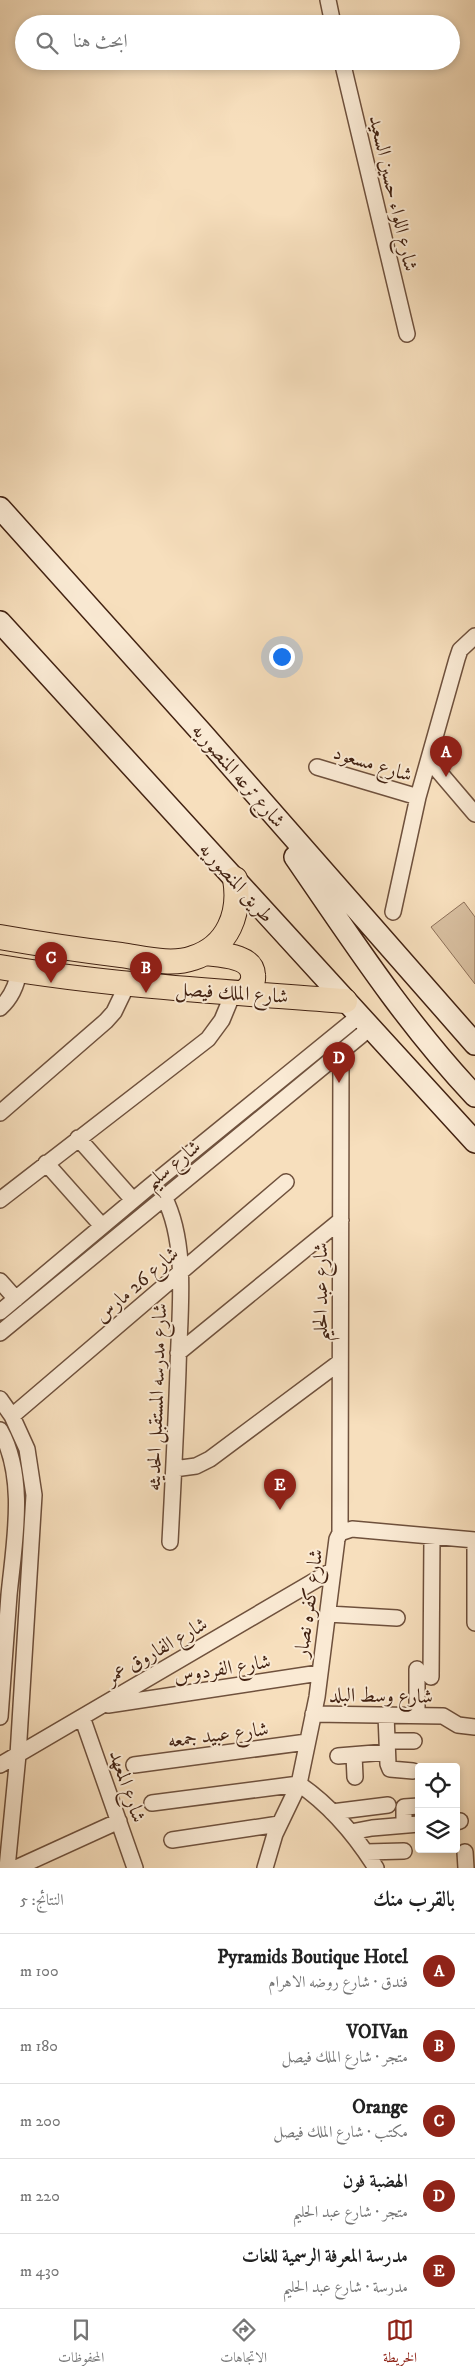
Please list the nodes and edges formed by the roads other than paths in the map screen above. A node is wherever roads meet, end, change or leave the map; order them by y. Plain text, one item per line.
1 (328, 0) edge
2 (331, 15) edge
3 (344, 70) edge
4 (407, 334) dead end
5 (0, 508) edge
6 (0, 622) edge
7 (475, 636) edge
8 (429, 760) junction
9 (317, 767) dead end
10 (418, 797) junction
11 (475, 814) edge
12 (274, 816) junction
13 (234, 879) junction
14 (393, 912) dead end
15 (0, 937) edge
16 (206, 953) junction
17 (9, 969) edge
18 (127, 985) junction
19 (239, 992) junction
20 (0, 1008) edge
21 (358, 1015) junction
22 (475, 1044) edge
23 (341, 1051) junction
24 (475, 1096) edge
25 (0, 1113) edge
26 (78, 1138) junction
27 (475, 1142) edge
28 (46, 1163) junction
29 (286, 1182) dead end
30 (164, 1197) junction
31 (0, 1200) edge
32 (134, 1200) junction
33 (341, 1220) junction
34 (102, 1226) junction
35 (179, 1272) junction
36 (0, 1281) edge
37 (16, 1299) junction
38 (0, 1312) edge
39 (0, 1333) edge
40 (178, 1353) junction
41 (340, 1362) junction
42 (0, 1399) edge
43 (12, 1416) junction
44 (0, 1431) edge
45 (174, 1469) junction
46 (7, 1482) edge
47 (340, 1533) junction
48 (7, 1534) edge
49 (432, 1537) junction
50 (475, 1540) edge
51 (170, 1542) dead end
52 (333, 1570) junction
53 (5, 1590) edge
54 (328, 1614) junction
55 (397, 1618) dead end
56 (475, 1623) edge
57 (3, 1647) edge
58 (417, 1669) dead end
59 (319, 1673) junction
60 (431, 1677) dead end
61 (100, 1706) junction
62 (313, 1714) junction
63 (386, 1715) junction
64 (417, 1716) junction
65 (0, 1717) edge
66 (82, 1717) junction
67 (475, 1727) edge
68 (414, 1741) dead end
69 (307, 1742) junction
70 (387, 1747) junction
71 (18, 1755) junction
72 (134, 1764) dead end
73 (0, 1765) edge
74 (413, 1771) dead end
75 (355, 1777) dead end
76 (300, 1784) junction
77 (152, 1803) dead end
78 (388, 1805) dead end
79 (415, 1806) edge
80 (332, 1812) junction
81 (119, 1821) junction
82 (279, 1824) junction
83 (412, 1824) edge
84 (351, 1832) junction
85 (172, 1840) dead end
86 (404, 1851) dead end
87 (366, 1852) junction
88 (465, 1852) dead end
89 (260, 1867) edge
90 (7, 1868) edge
91 (16, 1868) edge
92 (135, 1868) edge
93 (376, 1868) edge
94 (466, 1868) edge

1 - 2 street
3 - 4 street, شارع اللواء حسين السعيد
5 - 12 main road, شارع ترعه المنصوريه
6 - 13 main road, طريق المنصوريه
7 - 8 street
8 - 10 street
8 - 11 street
9 - 10 street, شارع مسعود
10 - 14 street
12 - 22 main road, شارع ترعه المنصوريه
12 - 24 main road
13 - 16 main road, شارع الملك فيصل
13 - 21 main road, طريق المنصوريه
15 - 16 main road, شارع الملك فيصل
16 - 19 main road
17 - 18 main road, شارع الملك فيصل
17 - 20 street
18 - 19 main road, شارع الملك فيصل
18 - 25 street
19 - 21 main road, شارع الملك فيصل
19 - 26 street
21 - 23 street, شارع سليم
21 - 27 main road, طريق المنصوريه
21 - 32 street, شارع سليم
23 - 30 street, شارع سليم
23 - 33 street, شارع عبد الحليم
26 - 28 street
26 - 32 street
28 - 31 street
28 - 34 street
29 - 35 street, شارع 26 مارس
30 - 35 street, شارع مدرسه المستقبل الحديثه
30 - 39 street, شارع سليم
32 - 34 street, شارع سليم
33 - 40 street
33 - 41 street, شارع عبد الحليم
34 - 37 street, شارع سليم
35 - 40 street, شارع مدرسه المستقبل الحديثه
35 - 43 street, شارع 26 مارس
36 - 37 street
37 - 38 street, شارع سليم
40 - 45 street, شارع مدرسه المستقبل الحديثه
41 - 45 street
41 - 47 street, شارع عبد الحليم
42 - 43 street
43 - 71 street
44 - 46 street
45 - 51 street, شارع مدرسه المستقبل الحديثه
46 - 48 street
47 - 49 street, شارع كفره نصار
47 - 52 street, شارع كفره نصار
48 - 53 street
49 - 50 street, شارع كفره نصار
49 - 60 street
50 - 56 street
52 - 54 street, شارع كفره نصار
52 - 61 street, شارع الفاروق عمر
53 - 57 street
54 - 55 street
54 - 59 street, شارع كفره نصار
57 - 65 street
58 - 64 street
59 - 61 street, شارع الفردوس
59 - 62 street, شارع كفره نصار
61 - 66 street, شارع الفاروق عمر
62 - 63 street, شارع وسط البلد
62 - 69 street, شارع كفره نصار
63 - 64 street, شارع وسط البلد
63 - 70 street
64 - 67 street, شارع وسط البلد
66 - 71 street, شارع الفاروق عمر
66 - 81 street, شارع المعهد
68 - 70 street
69 - 72 street, شارع عبيد جمعه
69 - 76 street, شارع كفره نصار
70 - 74 street
70 - 75 street
71 - 73 street, شارع الفاروق عمر
71 - 90 street
76 - 77 street
76 - 80 street
76 - 82 street, شارع كفره نصار
78 - 80 street
79 - 83 street
80 - 84 street
81 - 91 street
81 - 92 street, شارع المعهد
82 - 85 street
82 - 89 street, شارع كفره نصار
83 - 84 street
84 - 87 street
86 - 87 street
87 - 93 street
88 - 94 street

